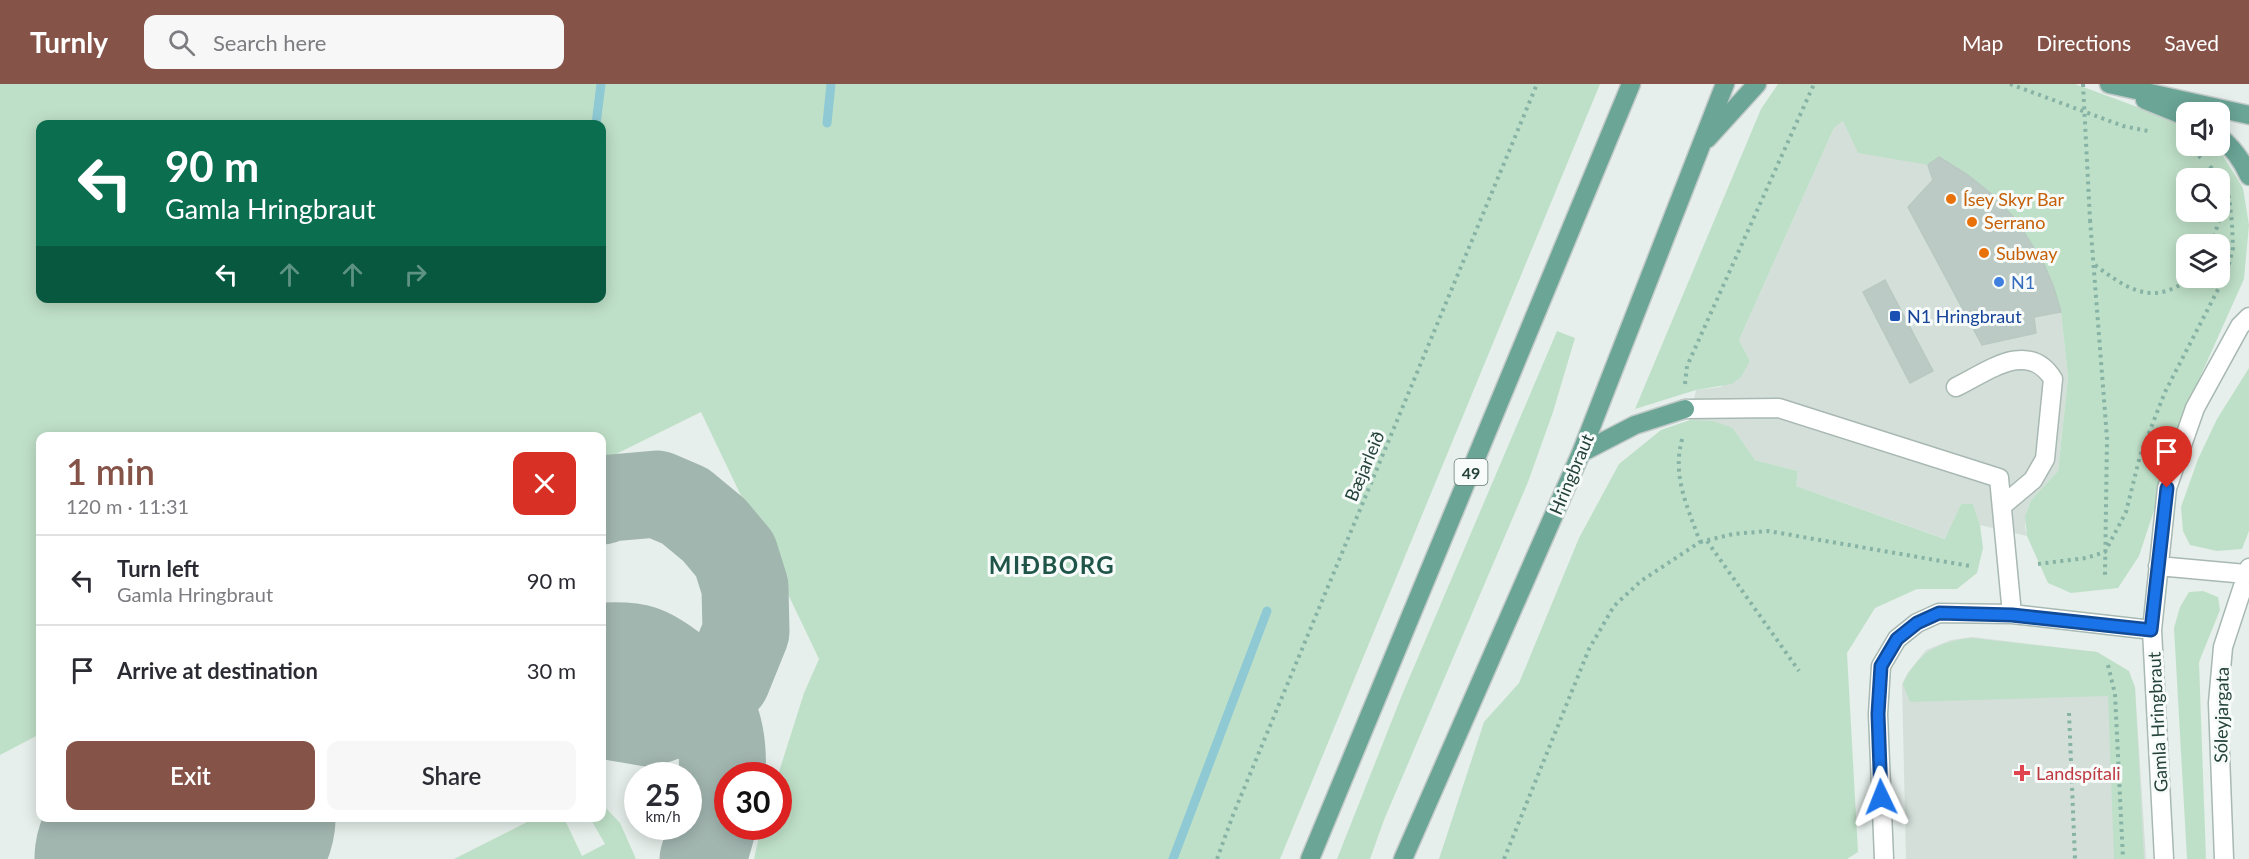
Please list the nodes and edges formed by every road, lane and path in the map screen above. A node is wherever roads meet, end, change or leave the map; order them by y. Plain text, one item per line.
1 (1537, 84) edge
2 (1631, 84) edge
3 (1725, 84) edge
4 (1757, 84) edge
5 (1814, 84) edge
6 (2010, 84) edge
7 (2083, 84) edge
8 (2108, 84) edge
9 (2176, 112) edge
10 (2249, 115) edge
11 (2157, 132) dead end
12 (2230, 146) edge
13 (1700, 147) junction
14 (2199, 156) edge
15 (2212, 168) edge
16 (2249, 176) edge
17 (2235, 195) dead end
18 (2230, 197) edge
19 (2230, 210) edge
20 (2094, 264) junction
21 (2176, 287) edge
22 (2249, 317) edge
23 (1956, 387) dead end
24 (1685, 410) junction
25 (1581, 453) junction
26 (2002, 506) junction
27 (1707, 541) junction
28 (1700, 542) junction
29 (2106, 552) junction
30 (2038, 564) dead end
31 (1970, 566) dead end
32 (2158, 566) junction
33 (2248, 571) edge
34 (2105, 575) dead end
35 (2012, 615) junction
36 (2151, 630) junction
37 (2108, 665) dead end
38 (1799, 671) dead end
39 (2069, 713) dead end
40 (1217, 859) edge
41 (1310, 859) edge
42 (1403, 859) edge
43 (1504, 859) edge
44 (1884, 859) edge
45 (2075, 859) edge
46 (2123, 859) edge
47 (2164, 859) edge
48 (2224, 859) edge

1 - 40 path, Bæjarleið
2 - 41 main road, 49
3 - 13 main road, Hringbraut
4 - 13 main road
5 - 24 path
6 - 11 path
7 - 20 path, bridge
8 - 9 main road
8 - 10 main road
12 - 16 main road
13 - 25 main road, Hringbraut
14 - 15 path
17 - 18 path
19 - 29 path
20 - 21 path
20 - 29 path
22 - 32 street, Gamla Hringbraut
23 - 26 street
24 - 25 main road
24 - 26 street
24 - 28 path
25 - 42 main road, Hringbraut
26 - 35 street
27 - 28 path
27 - 31 path
27 - 38 path
28 - 43 path
29 - 30 path
29 - 34 path
32 - 33 street, Sóleyjargata
32 - 36 street, Gamla Hringbraut
33 - 48 street, Sóleyjargata
35 - 36 street
35 - 44 street
36 - 47 street, Gamla Hringbraut
37 - 46 path
39 - 45 path

